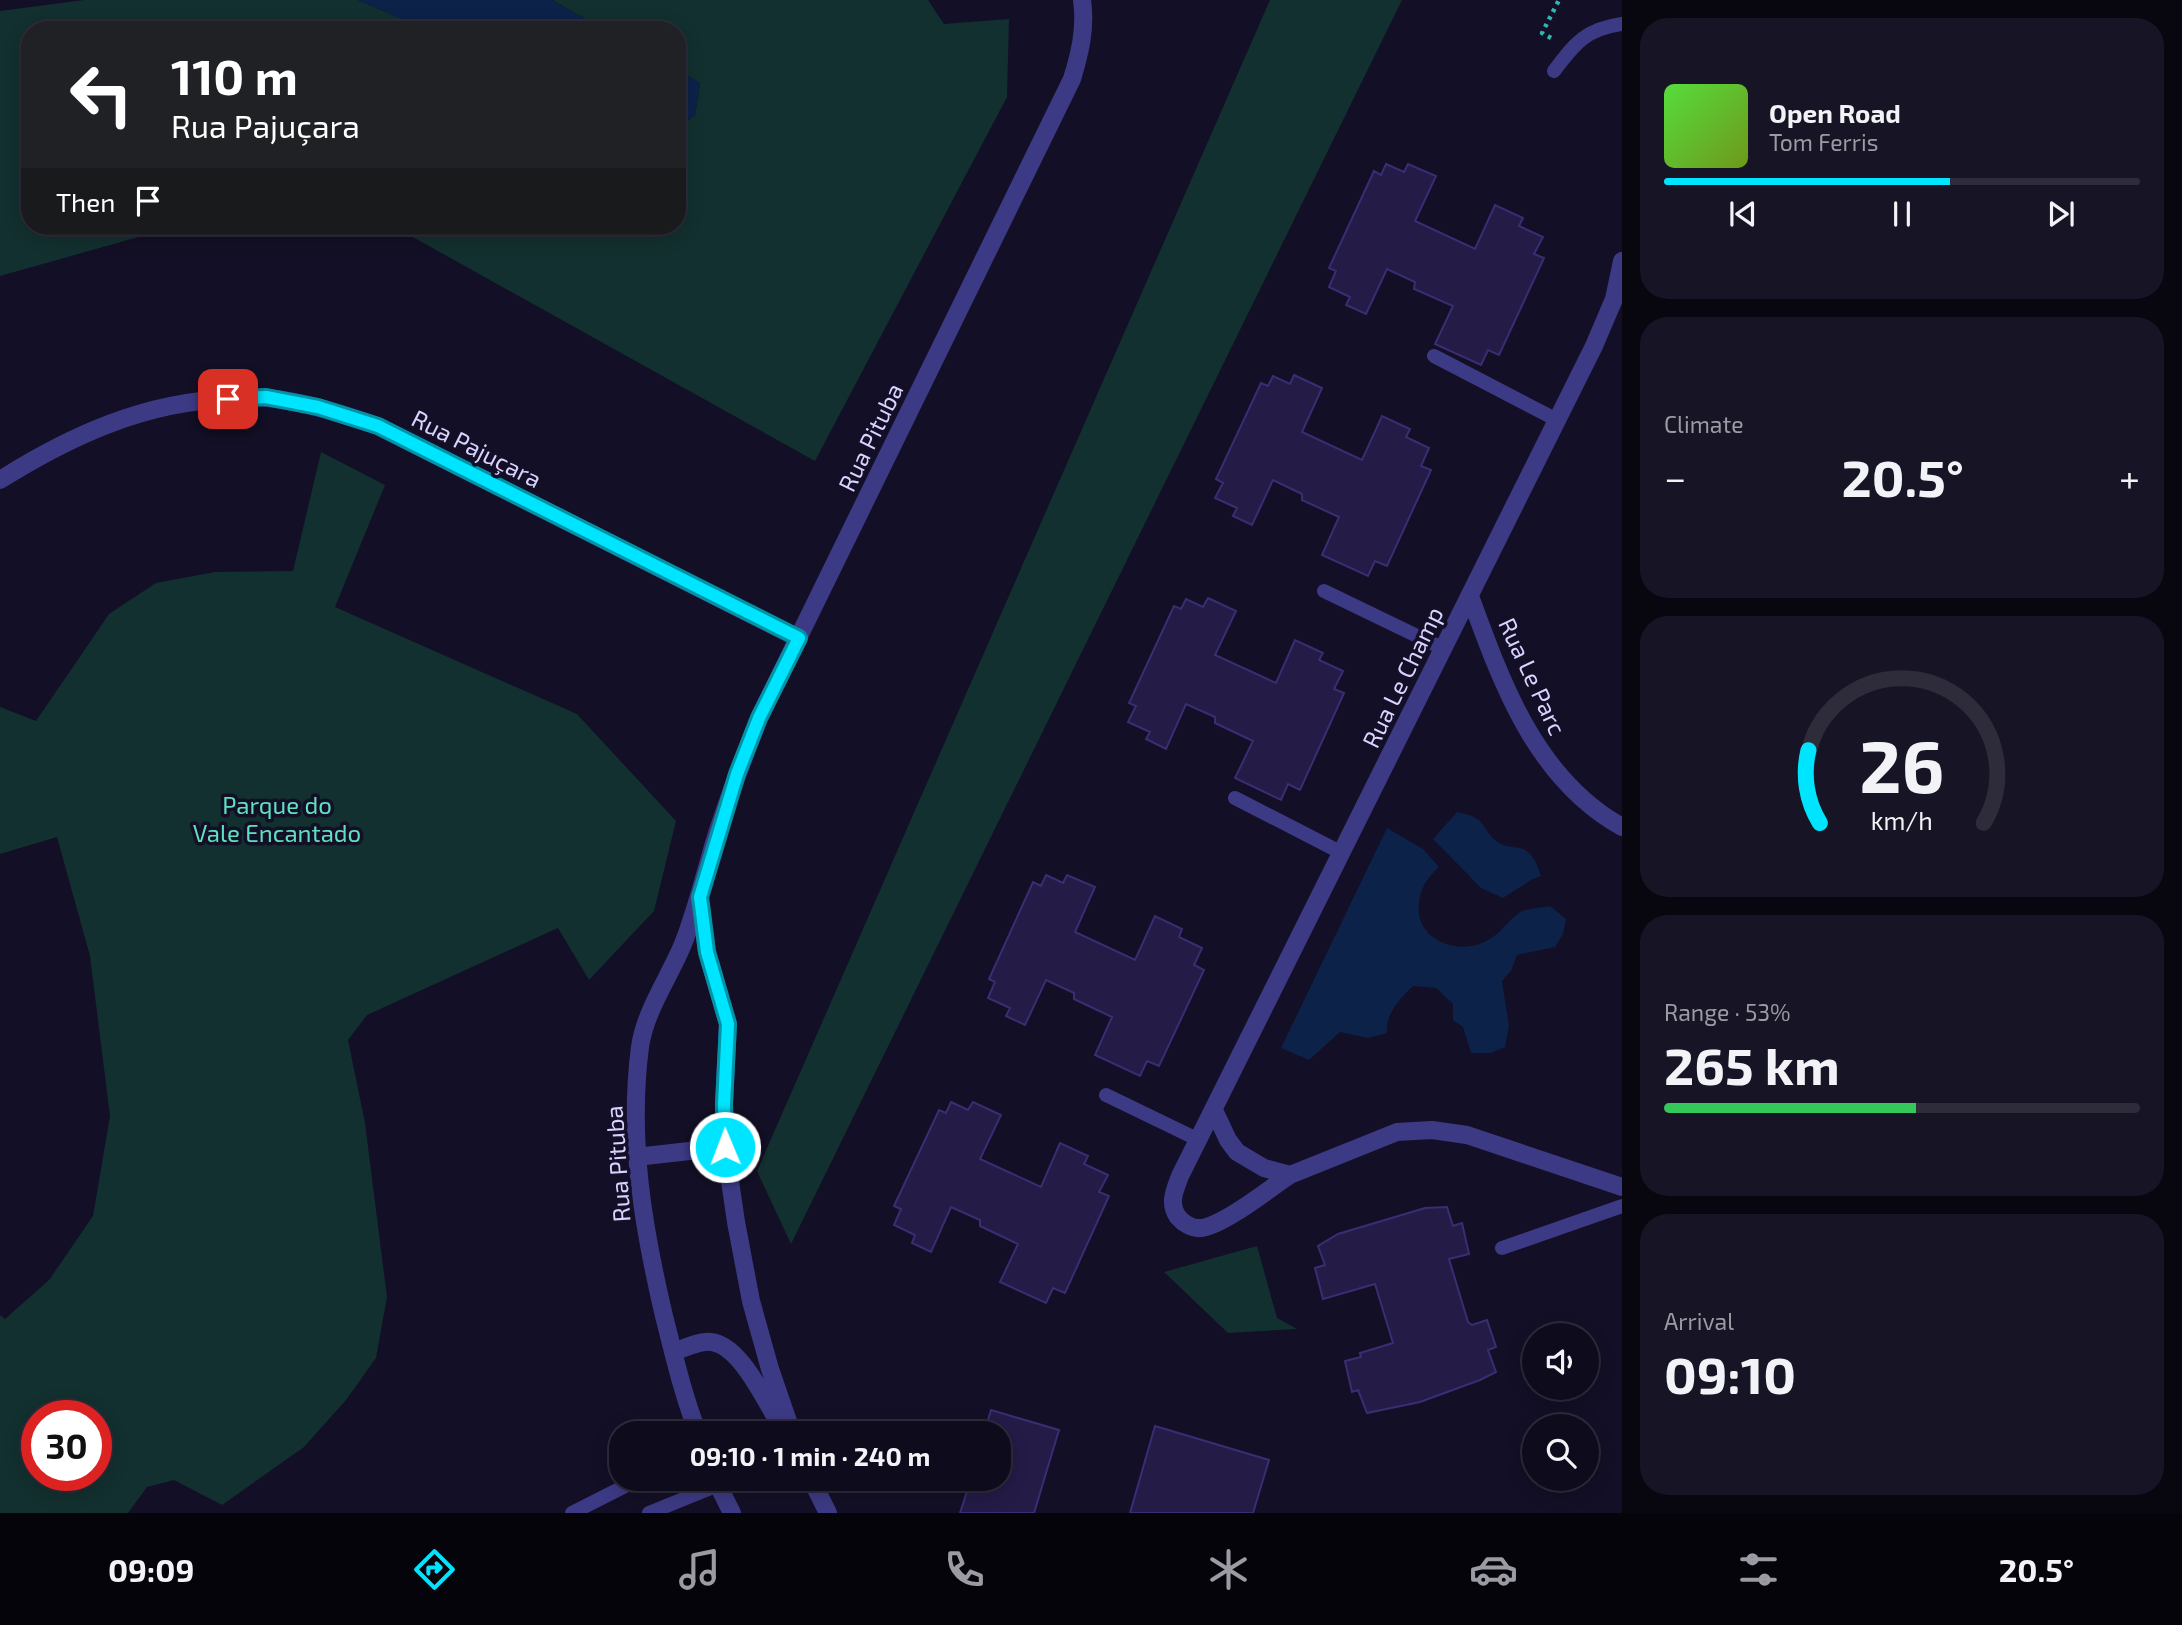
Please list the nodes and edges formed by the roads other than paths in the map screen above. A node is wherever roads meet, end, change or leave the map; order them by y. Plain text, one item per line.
1 (1082, 0) edge
2 (1622, 24) edge
3 (1554, 71) dead end
4 (1622, 261) edge
5 (1434, 356) dead end
6 (1557, 420) junction
7 (0, 480) edge
8 (1324, 591) dead end
9 (1470, 596) junction
10 (799, 638) junction
11 (1444, 649) junction
12 (1235, 798) dead end
13 (1622, 827) edge
14 (1342, 853) junction
15 (700, 897) junction
16 (1106, 1094) dead end
17 (1214, 1110) junction
18 (1199, 1140) junction
19 (725, 1147) junction
20 (636, 1157) junction
21 (1290, 1175) junction
22 (1622, 1187) edge
23 (1622, 1206) edge
24 (1502, 1248) dead end
25 (673, 1352) junction
26 (694, 1421) edge
27 (778, 1421) edge
28 (788, 1421) edge
29 (615, 1491) edge
30 (697, 1491) edge
31 (721, 1491) edge
32 (817, 1491) edge
33 (572, 1513) edge
34 (649, 1513) edge
35 (733, 1513) edge
36 (828, 1513) edge

1 - 10 street, Rua Pituba
2 - 3 lane
4 - 6 street, Rua Le Champ
5 - 6 lane
6 - 9 street, Rua Le Champ
7 - 10 street, Rua Pajuçara
8 - 11 lane
9 - 11 street, Rua Le Champ
9 - 13 street, Rua Le Parc
10 - 15 street, Rua Pituba
11 - 14 street, Rua Le Champ
12 - 14 lane
14 - 17 street, Rua Le Champ
15 - 19 street, Rua Pituba
15 - 20 street, Rua Pituba
16 - 18 lane
17 - 18 street, Rua Le Champ
17 - 21 street
18 - 21 street, Rua Le Champ
19 - 20 street
19 - 28 street, Rua Pituba
20 - 25 street, Rua Pituba
21 - 22 street, Rua Le Champ
23 - 24 lane
25 - 26 street, Rua Pituba
25 - 27 street
29 - 33 lane
30 - 34 lane
31 - 35 street
32 - 36 street

